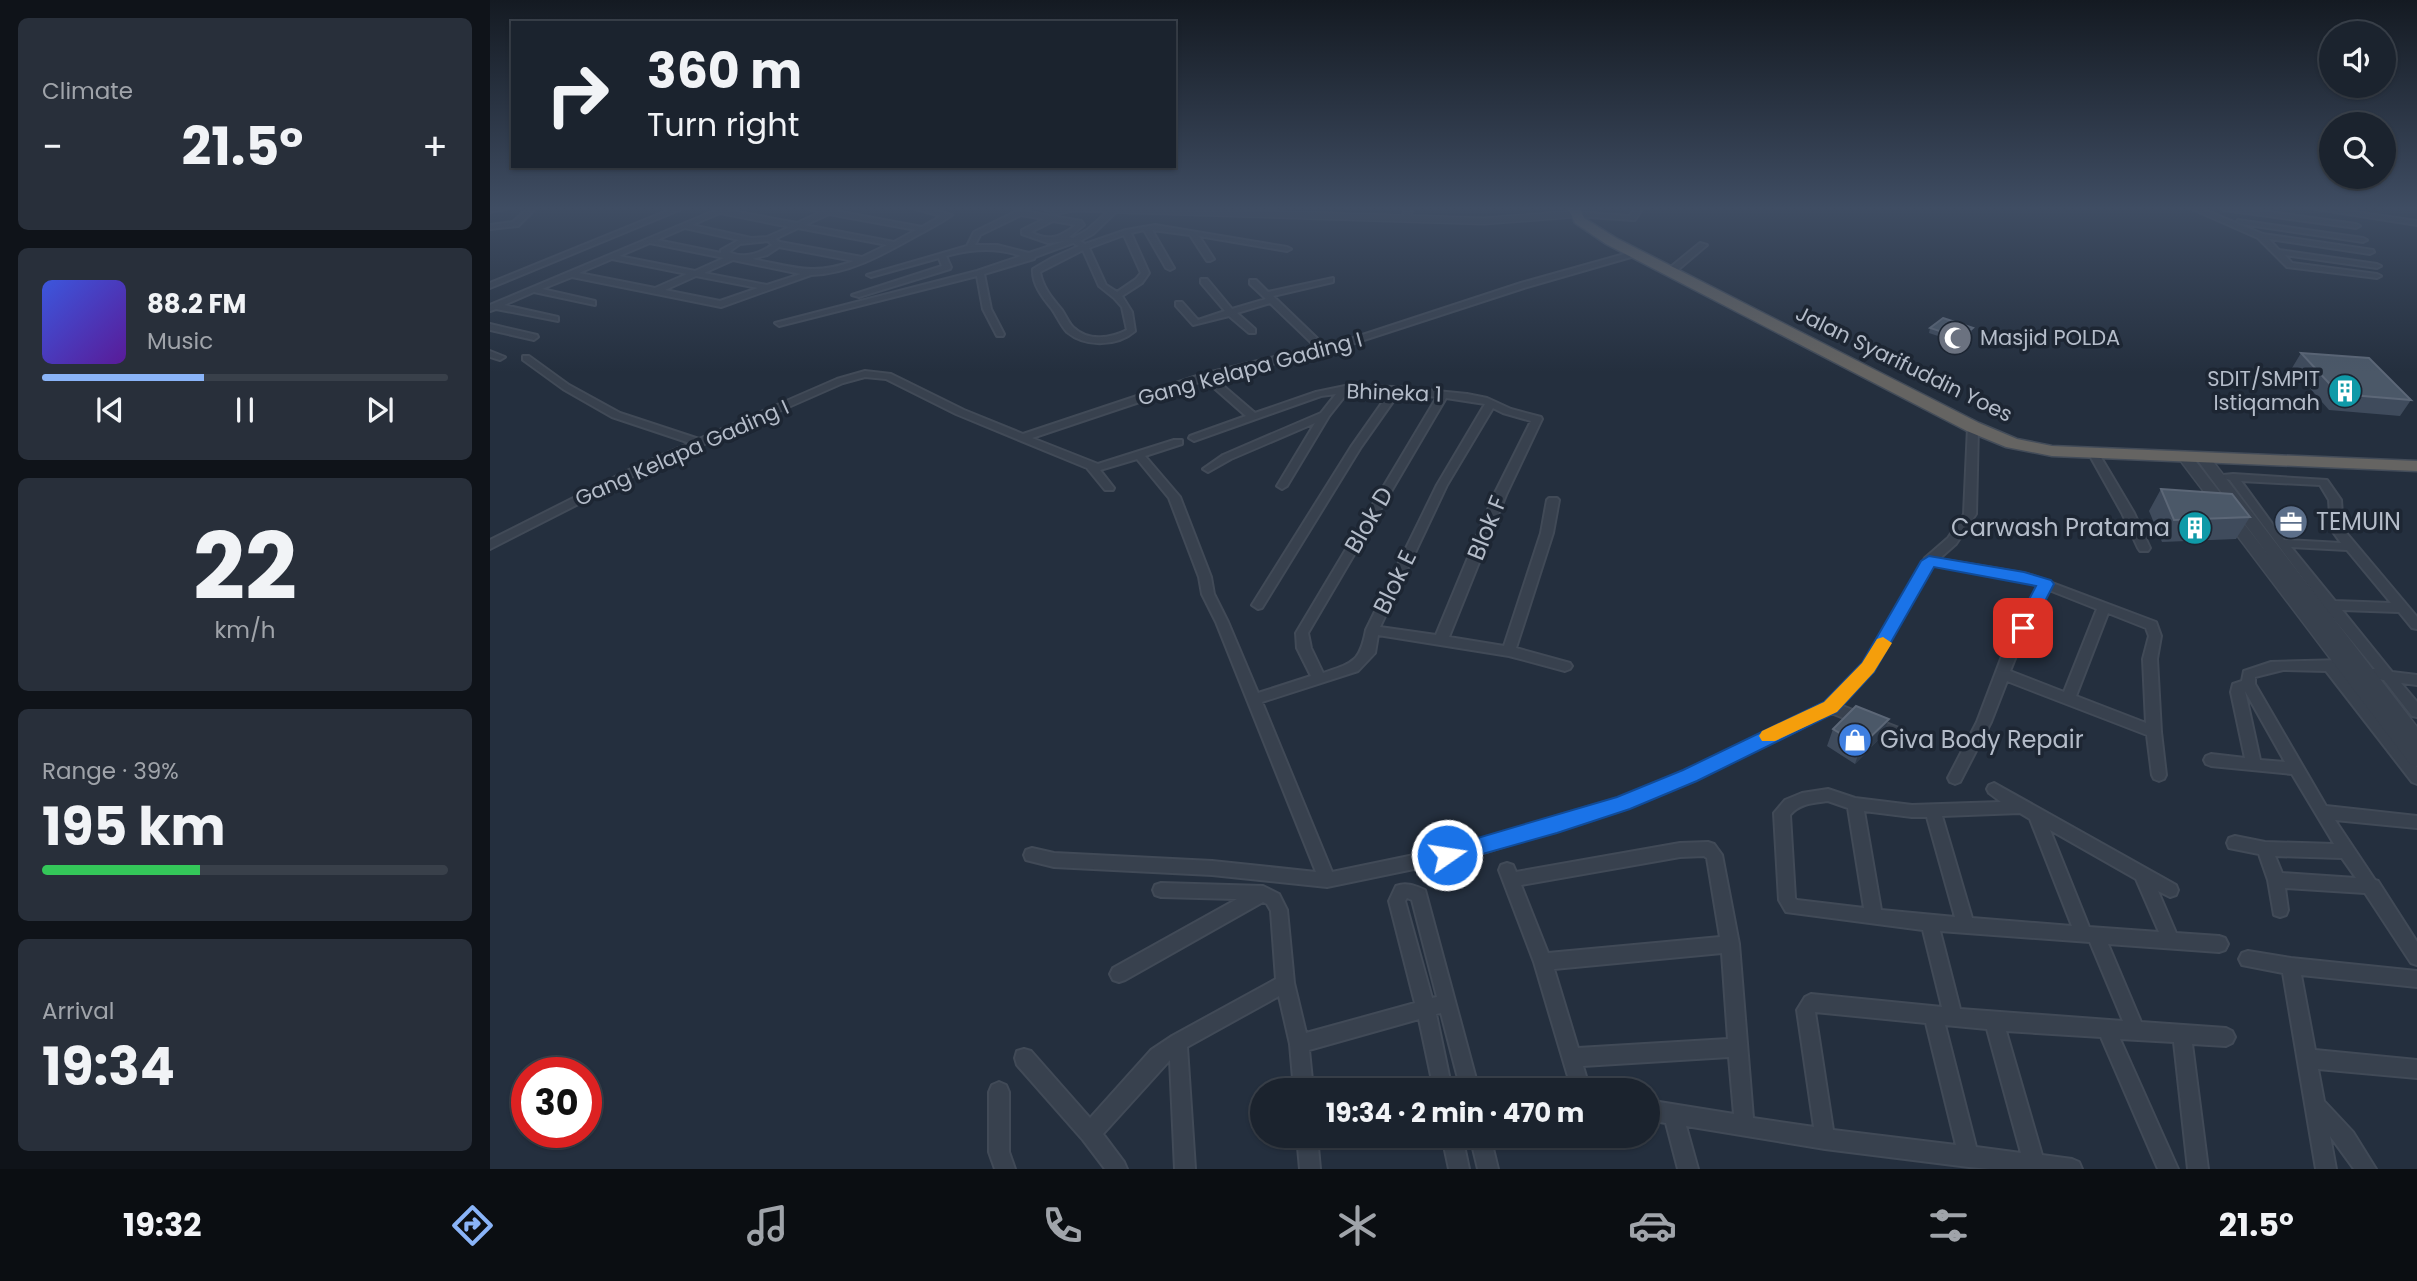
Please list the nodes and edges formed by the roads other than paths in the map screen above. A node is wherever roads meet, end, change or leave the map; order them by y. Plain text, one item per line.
1 (547, 263) edge
2 (598, 263) edge
3 (641, 263) edge
4 (721, 263) edge
5 (755, 263) edge
6 (857, 263) edge
7 (915, 263) edge
8 (946, 263) edge
9 (1013, 263) edge
10 (1050, 263) edge
11 (1093, 263) edge
12 (1140, 263) edge
13 (1167, 263) edge
14 (1602, 263) edge
15 (1653, 263) edge
16 (1682, 263) edge
17 (2287, 263) edge
18 (2353, 263) edge
19 (2375, 263) edge
20 (2290, 265) joint
21 (1170, 268) dead end
22 (1670, 272) junction
23 (697, 273) junction
24 (810, 273) junction
25 (980, 273) junction
26 (571, 274) junction
27 (871, 275) dead end
28 (2377, 276) dead end
29 (1330, 280) dead end
30 (1204, 281) dead end
31 (1253, 282) dead end
32 (490, 286) edge
33 (771, 289) junction
34 (533, 290) junction
35 (656, 291) junction
36 (856, 295) dead end
37 (1117, 296) junction
38 (1269, 298) junction
39 (592, 303) dead end
40 (1179, 304) dead end
41 (493, 307) edge
42 (1231, 313) junction
43 (555, 319) dead end
44 (779, 323) dead end
45 (490, 327) edge
46 (1252, 331) dead end
47 (1000, 334) dead end
48 (534, 337) dead end
49 (1324, 350) junction
50 (526, 358) dead end
51 (1206, 376) junction
52 (1345, 389) junction
53 (1396, 390) junction
54 (1443, 395) junction
55 (1491, 403) junction
56 (1325, 415) junction
57 (1252, 418) junction
58 (1537, 419) joint
59 (1973, 427) junction
60 (1023, 438) junction
61 (1195, 438) dead end
62 (1178, 442) dead end
63 (700, 443) junction
64 (2094, 454) junction
65 (1140, 456) junction
66 (2185, 457) junction
67 (2203, 458) junction
68 (1095, 466) junction
69 (2417, 466) edge
70 (1208, 469) dead end
71 (2225, 477) junction
72 (1282, 486) dead end
73 (1109, 488) dead end
74 (1553, 500) dead end
75 (2231, 517) junction
76 (2248, 518) junction
77 (2281, 542) junction
78 (490, 545) edge
79 (2350, 547) junction
80 (2144, 548) dead end
81 (1929, 561) junction
82 (2046, 584) junction
83 (1258, 605) dead end
84 (2104, 606) junction
85 (2315, 606) junction
86 (2402, 608) junction
87 (2417, 625) edge
88 (1372, 630) junction
89 (1441, 639) junction
90 (1304, 648) joint
91 (1509, 651) junction
92 (1565, 666) dead end
93 (2348, 669) junction
94 (2003, 674) junction
95 (2391, 677) junction
96 (1320, 680) junction
97 (2417, 680) edge
98 (2248, 684) junction
99 (2068, 698) junction
100 (1253, 700) junction
101 (1830, 707) junction
102 (2417, 712) edge
103 (1894, 732) dead end
104 (2154, 732) junction
105 (2414, 732) edge
106 (2417, 759) edge
107 (2211, 760) dead end
108 (2254, 764) junction
109 (2295, 769) junction
110 (2159, 775) dead end
111 (1955, 778) dead end
112 (2417, 778) edge
113 (1994, 789) dead end
114 (1855, 804) junction
115 (2022, 807) junction
116 (1933, 811) junction
117 (2321, 812) junction
118 (2037, 817) junction
119 (2416, 820) edge
120 (2235, 843) dead end
121 (2265, 849) junction
122 (2347, 851) junction
123 (1031, 855) dead end
124 (2143, 876) junction
125 (1327, 880) junction
126 (2276, 880) junction
127 (2372, 887) junction
128 (1161, 890) dead end
129 (2170, 890) dead end
130 (1264, 893) junction
131 (2280, 910) dead end
132 (1874, 917) junction
133 (1930, 923) junction
134 (1965, 923) junction
135 (2089, 934) junction
136 (2171, 940) junction
137 (1730, 944) junction
138 (2219, 944) dead end
139 (2417, 957) edge
140 (2248, 959) dead end
141 (1543, 962) junction
142 (2291, 966) junction
143 (1119, 974) dead end
144 (2417, 979) edge
145 (1285, 983) junction
146 (1446, 1003) junction
147 (1426, 1009) junction
148 (1943, 1015) junction
149 (1994, 1021) junction
150 (2107, 1029) junction
151 (2136, 1031) junction
152 (2182, 1034) junction
153 (2226, 1037) dead end
154 (1178, 1042) junction
155 (1299, 1044) junction
156 (1738, 1047) junction
157 (1024, 1058) dead end
158 (1572, 1058) junction
159 (2308, 1059) junction
160 (2417, 1069) edge
161 (1302, 1078) edge
162 (1440, 1078) edge
163 (1467, 1078) edge
164 (1578, 1078) edge
165 (999, 1092) dead end
166 (2316, 1107) junction
167 (1660, 1112) edge
168 (1674, 1115) junction
169 (1744, 1125) junction
170 (1090, 1133) junction
171 (1825, 1139) junction
172 (1308, 1148) edge
173 (1455, 1148) edge
174 (1483, 1148) edge
175 (1969, 1157) junction
176 (2034, 1164) junction
177 (2001, 1165) edge
178 (1005, 1169) edge
179 (1117, 1169) edge
180 (1185, 1169) edge
181 (1310, 1169) edge
182 (1459, 1169) edge
183 (1488, 1169) edge
184 (1688, 1169) edge
185 (2072, 1169) edge
186 (2168, 1169) edge
187 (2198, 1169) edge
188 (2326, 1169) edge
189 (2366, 1169) edge

1 - 32 street
2 - 26 street
3 - 23 street
4 - 23 street
5 - 24 street
6 - 24 street
7 - 27 street
8 - 36 street
9 - 25 street
10 - 37 street
11 - 37 street
12 - 37 street
13 - 21 street
14 - 49 street, Gang Kelapa Gading I
15 - 22 highway, Jalan Syarifuddin Yoes
16 - 22 street
17 - 20 street
18 - 19 street
20 - 28 street
22 - 59 highway, Jalan Syarifuddin Yoes
23 - 33 street
23 - 35 street
24 - 33 street
25 - 44 street
25 - 47 street
26 - 34 street
26 - 35 street
29 - 38 street
30 - 42 street
31 - 38 street
33 - 35 street
34 - 39 street
34 - 41 street
38 - 42 street
38 - 49 street
40 - 42 street
41 - 43 street
42 - 46 street
45 - 48 street
49 - 51 street, Gang Kelapa Gading I
50 - 63 street
51 - 57 street
51 - 60 street, Gang Kelapa Gading I
52 - 53 street, Bhineka 1
52 - 56 street
52 - 57 street, Bhineka 1
53 - 54 street, Bhineka 1
53 - 83 street
54 - 55 street, Bhineka 1
54 - 90 street, Blok D
55 - 58 street, Bhineka 1
55 - 88 street, Blok E
56 - 70 street
56 - 72 street
57 - 61 street, Bhineka 1
58 - 89 street, Blok F
59 - 64 highway, Jalan Syarifuddin Yoes
59 - 81 street
60 - 63 street, Gang Kelapa Gading I
60 - 68 street
62 - 65 street
63 - 78 street, Gang Kelapa Gading I
64 - 66 highway, Jalan Syarifuddin Yoes
64 - 80 street
65 - 68 street
65 - 100 street
66 - 67 highway, Jalan Syarifuddin Yoes
66 - 75 street
67 - 69 highway, Jalan Syarifuddin Yoes
67 - 71 street
68 - 73 street
71 - 76 street
71 - 77 street
71 - 79 street
74 - 91 street
75 - 76 street
75 - 85 street
76 - 85 street
77 - 79 street
77 - 85 street
79 - 86 street
81 - 82 street
81 - 101 street
82 - 84 street
82 - 94 street
84 - 99 street
84 - 104 street
85 - 86 street
85 - 93 street
85 - 93 street
85 - 95 street
86 - 87 street
88 - 89 street
88 - 96 street, Blok E
89 - 91 street
90 - 96 street
91 - 92 street
93 - 95 street
93 - 98 street
93 - 105 street
93 - 106 street
93 - 112 street
94 - 99 street
94 - 111 street
95 - 97 street
95 - 102 street
96 - 100 street, Blok E
98 - 108 street
98 - 109 street
99 - 104 street
100 - 125 street
101 - 103 street
101 - 125 street
104 - 110 street
107 - 108 street
108 - 109 street
109 - 117 street
113 - 115 street
114 - 116 street
114 - 132 street
114 - 132 street
115 - 116 street
115 - 118 street
116 - 134 street
117 - 119 street
117 - 122 street
118 - 124 street
118 - 135 street
120 - 121 street
121 - 122 street
121 - 126 street
122 - 127 street
123 - 125 street
124 - 129 street
124 - 136 street
126 - 127 street
126 - 131 street
127 - 139 street
128 - 130 street
130 - 143 street
130 - 145 street
132 - 133 street
133 - 134 street
133 - 148 street
134 - 135 street
135 - 136 street
135 - 151 street
136 - 138 street
137 - 141 street
137 - 141 street
137 - 156 street
140 - 142 street
141 - 158 street
142 - 144 street
142 - 159 street
145 - 154 street
145 - 155 street
146 - 147 street
146 - 147 street
146 - 163 street
147 - 155 street
147 - 162 street
148 - 149 street
148 - 171 street
148 - 175 street
149 - 150 street
149 - 176 street
150 - 151 street
150 - 186 street
151 - 152 street
152 - 153 street
152 - 187 street
154 - 170 street
154 - 180 street
155 - 161 street
156 - 158 street
156 - 169 street
157 - 170 street
158 - 164 street
159 - 160 street
159 - 166 street
165 - 178 street
166 - 188 street
166 - 189 street
167 - 168 street
168 - 169 street
168 - 184 street
169 - 171 street
170 - 179 street
171 - 175 street
172 - 181 street
173 - 182 street
174 - 183 street
175 - 177 street
176 - 177 street
176 - 185 street

